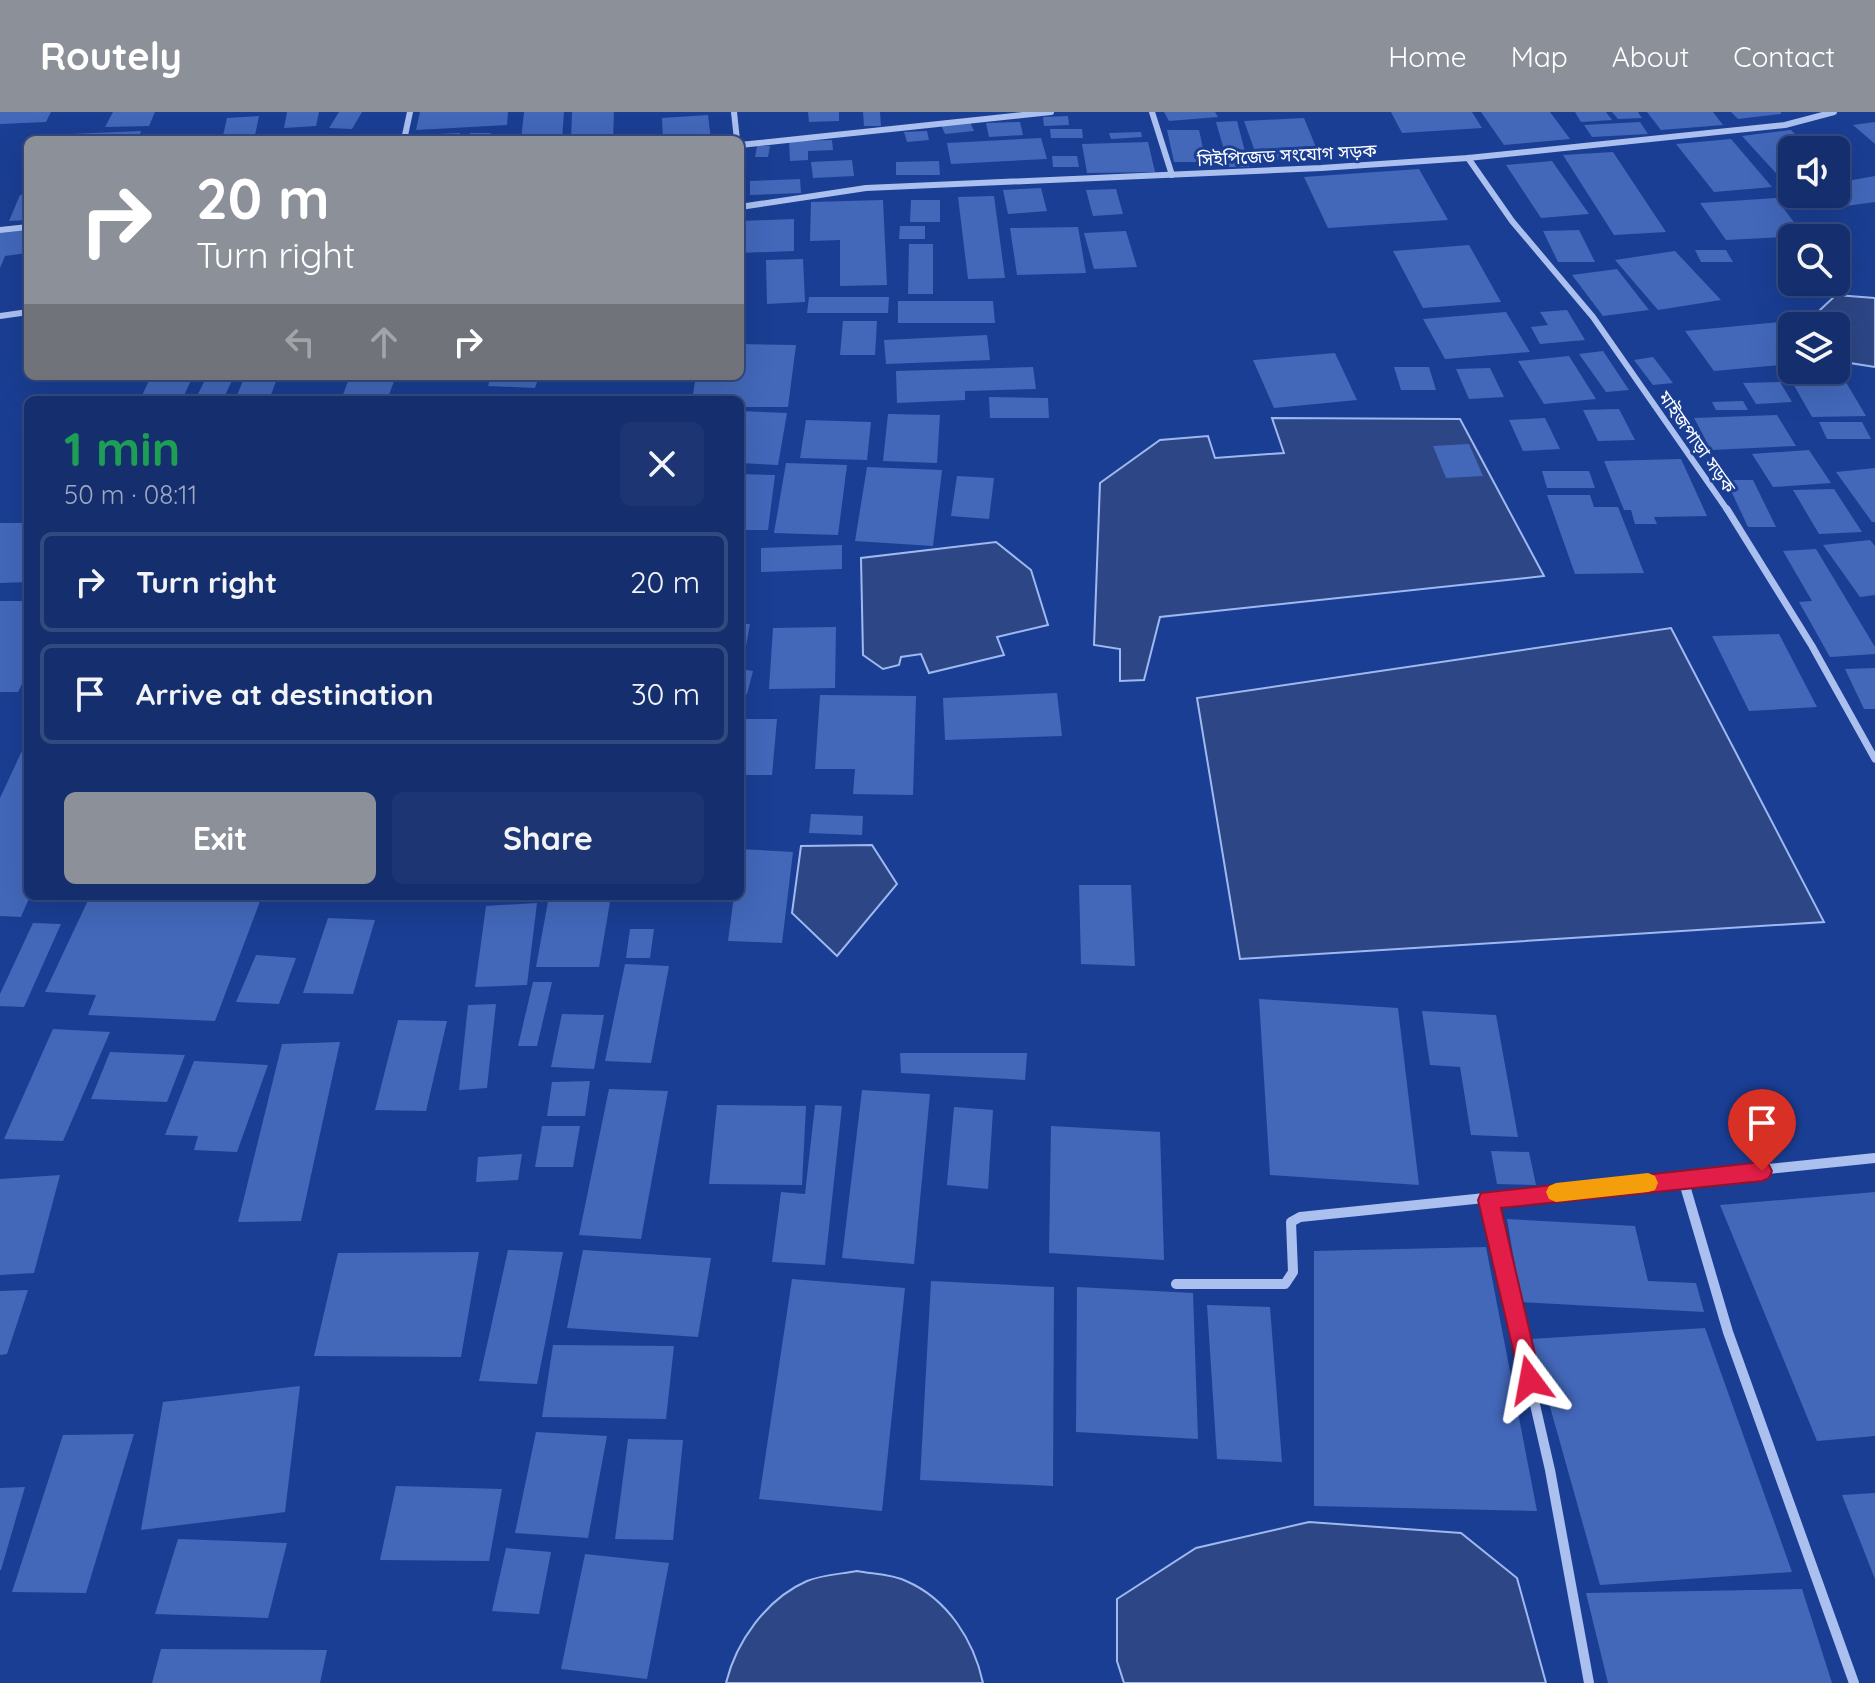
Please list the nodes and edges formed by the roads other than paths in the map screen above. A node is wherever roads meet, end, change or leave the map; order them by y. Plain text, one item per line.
1 (410, 112) edge
2 (734, 112) edge
3 (1051, 112) edge
4 (1152, 112) edge
5 (1834, 112) edge
6 (405, 136) edge
7 (737, 136) edge
8 (744, 145) edge
9 (1468, 158) junction
10 (1172, 175) junction
11 (744, 206) edge
12 (24, 227) edge
13 (0, 230) edge
14 (24, 313) edge
15 (0, 316) edge
16 (1875, 759) edge
17 (1875, 1158) edge
18 (1683, 1179) junction
19 (1488, 1200) junction
20 (1176, 1284) dead end
21 (1589, 1683) edge
22 (1854, 1683) edge

1 - 6 street
2 - 7 street
3 - 8 street
4 - 10 street
5 - 9 street, সিইপিজেড সংযোগ সড়ক
9 - 10 street, সিইপিজেড সংযোগ সড়ক
9 - 16 street, মাইজপাড়া সড়ক
10 - 11 street, সিইপিজেড সংযোগ সড়ক
12 - 13 street
14 - 15 street
17 - 18 street
18 - 19 street
18 - 22 street
19 - 20 street
19 - 21 street

